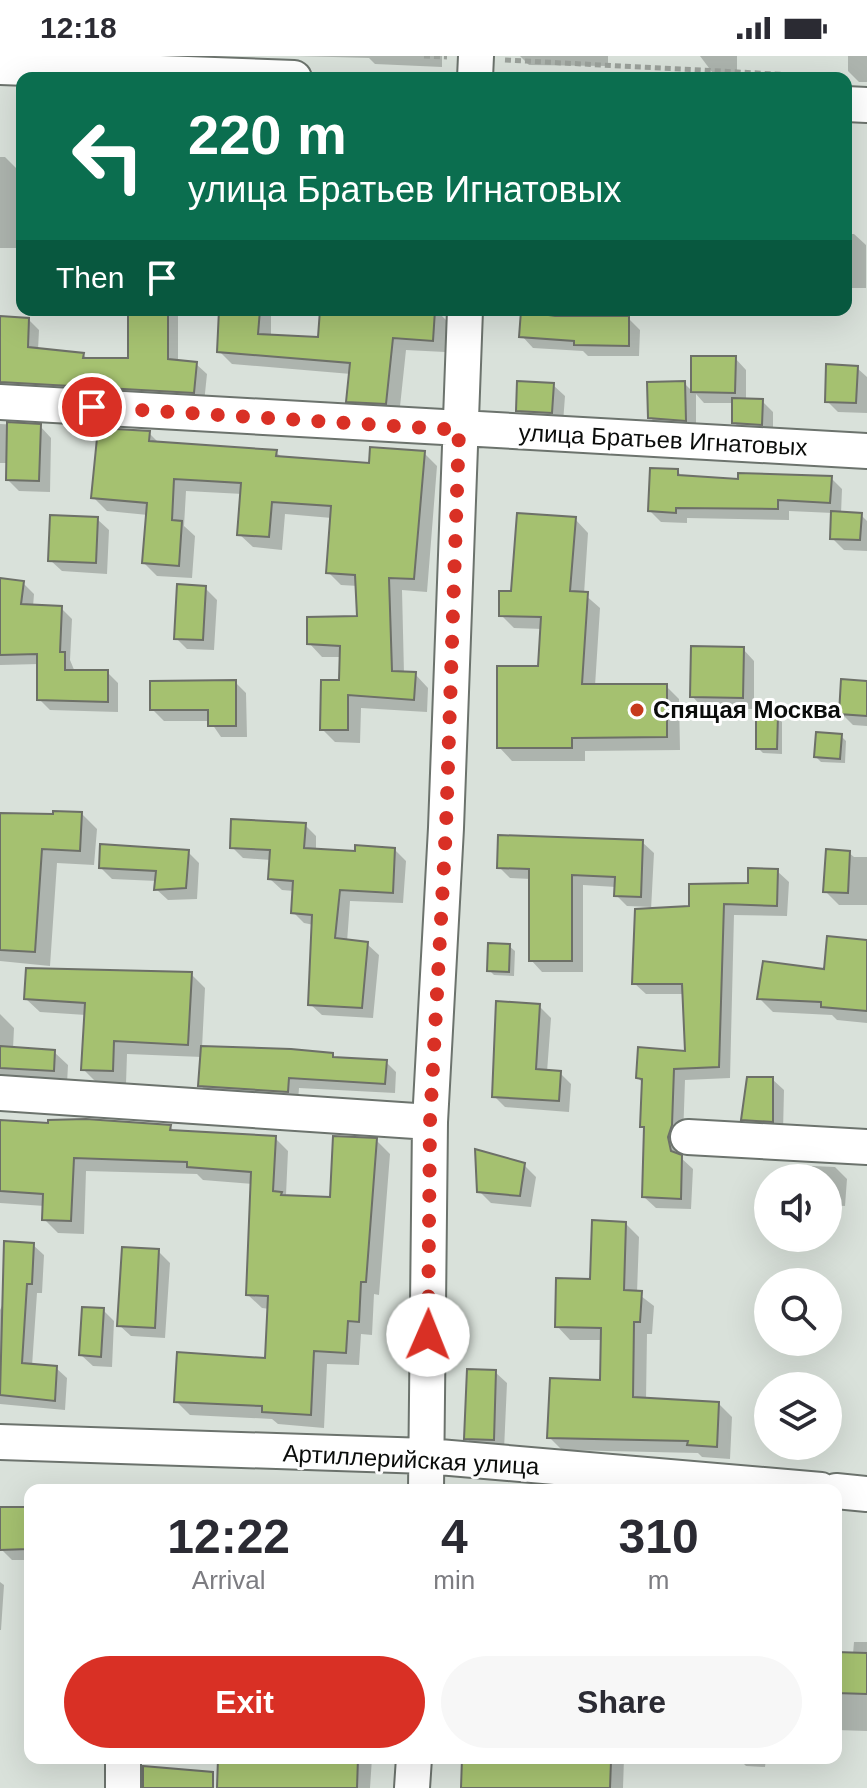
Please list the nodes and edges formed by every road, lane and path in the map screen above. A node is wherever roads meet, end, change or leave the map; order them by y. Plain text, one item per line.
1 (424, 56) edge
2 (476, 64) edge
3 (165, 65) edge
4 (0, 67) edge
5 (234, 72) edge
6 (571, 72) edge
7 (465, 316) edge
8 (0, 402) edge
9 (459, 430) junction
10 (867, 451) edge
11 (0, 1093) edge
12 (430, 1122) junction
13 (688, 1137) dead end
14 (867, 1147) edge
15 (0, 1442) edge
16 (427, 1456) junction
17 (426, 1484) edge
18 (751, 1484) edge
19 (842, 1492) edge
20 (867, 1494) edge
21 (123, 1764) edge
22 (414, 1764) edge
23 (123, 1788) edge
24 (412, 1788) edge

1 - 2 path
2 - 6 path
3 - 4 street
3 - 5 street
7 - 9 street
8 - 9 street, улица Братьев Игнатовых
9 - 10 street, улица Братьев Игнатовых
9 - 12 street
11 - 12 street
12 - 16 street
13 - 14 street
15 - 16 street, Артиллерийская улица
16 - 17 street
16 - 18 street, Артиллерийская улица
19 - 20 street
21 - 23 street
22 - 24 street

